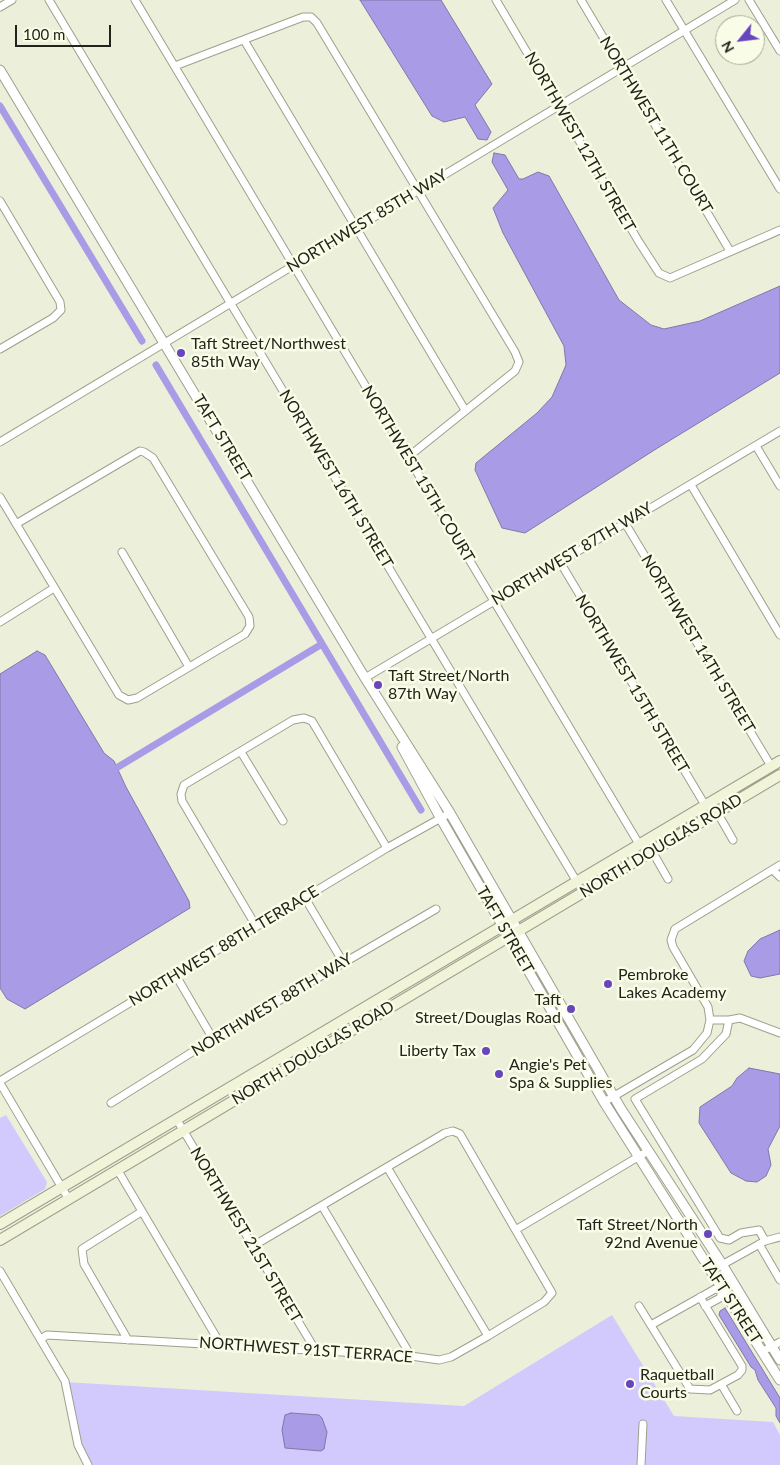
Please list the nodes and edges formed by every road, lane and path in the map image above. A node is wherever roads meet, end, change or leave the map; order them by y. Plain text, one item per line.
1 (12, 0) edge
2 (49, 0) edge
3 (135, 0) edge
4 (496, 0) edge
5 (581, 0) edge
6 (666, 0) edge
7 (735, 0) edge
8 (749, 0) edge
9 (0, 7) edge
10 (684, 30) junction
11 (244, 40) junction
12 (780, 51) edge
13 (175, 66) junction
14 (622, 68) junction
15 (0, 70) edge
16 (559, 106) junction
17 (780, 189) edge
18 (418, 190) junction
19 (0, 201) edge
20 (357, 227) junction
21 (780, 230) edge
22 (730, 251) junction
23 (294, 264) junction
24 (231, 303) junction
25 (164, 343) junction
26 (0, 350) edge
27 (465, 410) junction
28 (780, 431) edge
29 (0, 442) edge
30 (756, 446) junction
31 (408, 457) junction
32 (690, 485) junction
33 (780, 486) edge
34 (0, 497) edge
35 (625, 523) junction
36 (16, 524) junction
37 (122, 552) dead end
38 (560, 562) junction
39 (54, 588) junction
40 (494, 600) junction
41 (0, 622) edge
42 (780, 635) edge
43 (432, 639) junction
44 (189, 667) junction
45 (365, 678) junction
46 (241, 752) junction
47 (775, 764) edge
48 (780, 774) edge
49 (705, 805) junction
50 (717, 812) junction
51 (450, 813) junction
52 (441, 819) junction
53 (283, 821) dead end
54 (733, 840) dead end
55 (635, 847) junction
56 (387, 848) junction
57 (652, 851) junction
58 (777, 868) edge
59 (780, 877) edge
60 (668, 878) dead end
61 (577, 882) junction
62 (591, 888) junction
63 (305, 898) junction
64 (436, 909) dead end
65 (512, 920) junction
66 (256, 926) junction
67 (503, 926) junction
68 (519, 931) junction
69 (509, 937) junction
70 (343, 962) junction
71 (174, 974) junction
72 (710, 1020) junction
73 (728, 1020) junction
74 (780, 1033) edge
75 (213, 1039) junction
76 (0, 1082) edge
77 (614, 1096) junction
78 (604, 1102) junction
79 (111, 1103) dead end
80 (177, 1120) junction
81 (183, 1130) junction
82 (648, 1151) junction
83 (639, 1157) junction
84 (387, 1167) junction
85 (117, 1170) junction
86 (62, 1187) junction
87 (68, 1198) junction
88 (322, 1206) junction
89 (142, 1212) junction
90 (0, 1224) edge
91 (517, 1229) junction
92 (780, 1237) edge
93 (0, 1240) edge
94 (762, 1243) junction
95 (253, 1246) junction
96 (722, 1264) junction
97 (0, 1271) edge
98 (711, 1271) junction
99 (780, 1280) edge
100 (734, 1284) junction
101 (723, 1290) junction
102 (700, 1297) junction
103 (639, 1306) dead end
104 (705, 1306) junction
105 (651, 1325) junction
106 (488, 1336) junction
107 (41, 1339) junction
108 (128, 1340) junction
109 (221, 1344) junction
110 (771, 1346) edge
111 (316, 1351) junction
112 (411, 1356) junction
113 (780, 1360) edge
114 (780, 1380) edge
115 (722, 1384) junction
116 (736, 1411) dead end
117 (643, 1424) dead end
118 (88, 1465) edge
119 (640, 1465) edge

1 - 9 street
2 - 24 street, NORTHWEST 16TH STREET
3 - 13 street, NORTHWEST 15TH COURT
4 - 16 street, NORTHWEST 12TH STREET
5 - 14 street, NORTHWEST 11TH COURT
6 - 10 street
7 - 10 street, NORTHWEST 85TH WAY
8 - 12 street
10 - 14 street, NORTHWEST 85TH WAY
10 - 17 street
11 - 13 street
11 - 18 street
11 - 20 street
13 - 23 street, NORTHWEST 15TH COURT
14 - 16 street, NORTHWEST 85TH WAY
14 - 22 street, NORTHWEST 11TH COURT
15 - 25 street, TAFT STREET
16 - 18 street, NORTHWEST 85TH WAY
16 - 22 street, NORTHWEST 12TH STREET
18 - 20 street, NORTHWEST 85TH WAY
18 - 27 street
19 - 26 street
20 - 23 street, NORTHWEST 85TH WAY
20 - 27 street
21 - 22 street
23 - 24 street, NORTHWEST 85TH WAY
23 - 31 street, NORTHWEST 15TH COURT
24 - 25 street, NORTHWEST 85TH WAY
24 - 43 street, NORTHWEST 16TH STREET
25 - 29 street, NORTHWEST 85TH WAY
25 - 45 street, TAFT STREET
27 - 31 street
28 - 30 street, NORTHWEST 87TH WAY
30 - 32 street, NORTHWEST 87TH WAY
30 - 33 street
31 - 40 street, NORTHWEST 15TH COURT
32 - 35 street, NORTHWEST 87TH WAY
32 - 42 street
34 - 36 street
35 - 38 street, NORTHWEST 87TH WAY
35 - 47 street, NORTHWEST 14TH STREET
36 - 39 street
36 - 44 street
37 - 44 street
38 - 40 street, NORTHWEST 87TH WAY
38 - 49 street, NORTHWEST 15TH STREET
39 - 41 street
39 - 44 street
40 - 43 street, NORTHWEST 87TH WAY
40 - 55 street, NORTHWEST 15TH COURT
43 - 45 street, NORTHWEST 87TH WAY
43 - 61 street, NORTHWEST 16TH STREET
45 - 51 street, TAFT STREET
45 - 52 street, TAFT STREET
46 - 53 street
46 - 56 street
46 - 66 street
47 - 49 main road, NORTH DOUGLAS ROAD
48 - 50 main road, NORTH DOUGLAS ROAD
49 - 55 main road, NORTH DOUGLAS ROAD
50 - 54 street
50 - 57 main road, NORTH DOUGLAS ROAD
51 - 52 street, NORTHWEST 88TH TERRACE
51 - 65 street, TAFT STREET
52 - 56 street, NORTHWEST 88TH TERRACE
52 - 67 street, TAFT STREET
55 - 61 main road, NORTH DOUGLAS ROAD
55 - 62 main road
56 - 63 street, NORTHWEST 88TH TERRACE
57 - 60 street
57 - 62 main road, NORTH DOUGLAS ROAD
58 - 59 street
58 - 72 street
61 - 65 main road, NORTH DOUGLAS ROAD
62 - 68 main road, NORTH DOUGLAS ROAD
63 - 66 street, NORTHWEST 88TH TERRACE
63 - 70 street
64 - 70 street, NORTHWEST 88TH WAY
65 - 67 main road, NORTH DOUGLAS ROAD
65 - 68 street, TAFT STREET
66 - 71 street, NORTHWEST 88TH TERRACE
67 - 69 street, TAFT STREET
67 - 80 main road, NORTH DOUGLAS ROAD
68 - 69 main road, NORTH DOUGLAS ROAD
68 - 77 street, TAFT STREET
69 - 78 street, TAFT STREET
69 - 81 main road, NORTH DOUGLAS ROAD
70 - 75 street, NORTHWEST 88TH WAY
71 - 75 street
71 - 76 street, NORTHWEST 88TH TERRACE
72 - 73 street
72 - 77 street
73 - 74 street
73 - 94 street
75 - 79 street, NORTHWEST 88TH WAY
76 - 86 street
77 - 78 street
77 - 82 street, TAFT STREET
78 - 83 street, TAFT STREET
80 - 81 street, NORTHWEST 21ST STREET
80 - 86 main road, NORTH DOUGLAS ROAD
81 - 85 main road, NORTH DOUGLAS ROAD
81 - 95 street, NORTHWEST 21ST STREET
82 - 83 street
82 - 96 street, TAFT STREET
83 - 91 street
83 - 98 street, TAFT STREET
84 - 88 street
84 - 91 street
84 - 106 street
85 - 87 main road, NORTH DOUGLAS ROAD
85 - 89 street
86 - 87 street
86 - 90 main road, NORTH DOUGLAS ROAD
87 - 93 main road, NORTH DOUGLAS ROAD
88 - 95 street
88 - 112 street
89 - 108 street
89 - 109 street
91 - 106 street, NORTHWEST 91ST TERRACE
92 - 94 street
94 - 96 street
94 - 99 street
95 - 111 street, NORTHWEST 21ST STREET
96 - 98 street
96 - 100 street, TAFT STREET
97 - 107 street
98 - 101 street, TAFT STREET
100 - 101 street
100 - 110 street, TAFT STREET
101 - 102 street
101 - 104 street
101 - 110 street, TAFT STREET
102 - 104 street
102 - 105 street
103 - 105 street
104 - 115 street
105 - 115 street
106 - 112 street, NORTHWEST 91ST TERRACE
107 - 108 street, NORTHWEST 91ST TERRACE
107 - 118 street
108 - 109 street, NORTHWEST 91ST TERRACE
109 - 111 street, NORTHWEST 91ST TERRACE
110 - 113 street, TAFT STREET
110 - 114 street, TAFT STREET
111 - 112 street, NORTHWEST 91ST TERRACE
115 - 116 street
117 - 119 street

